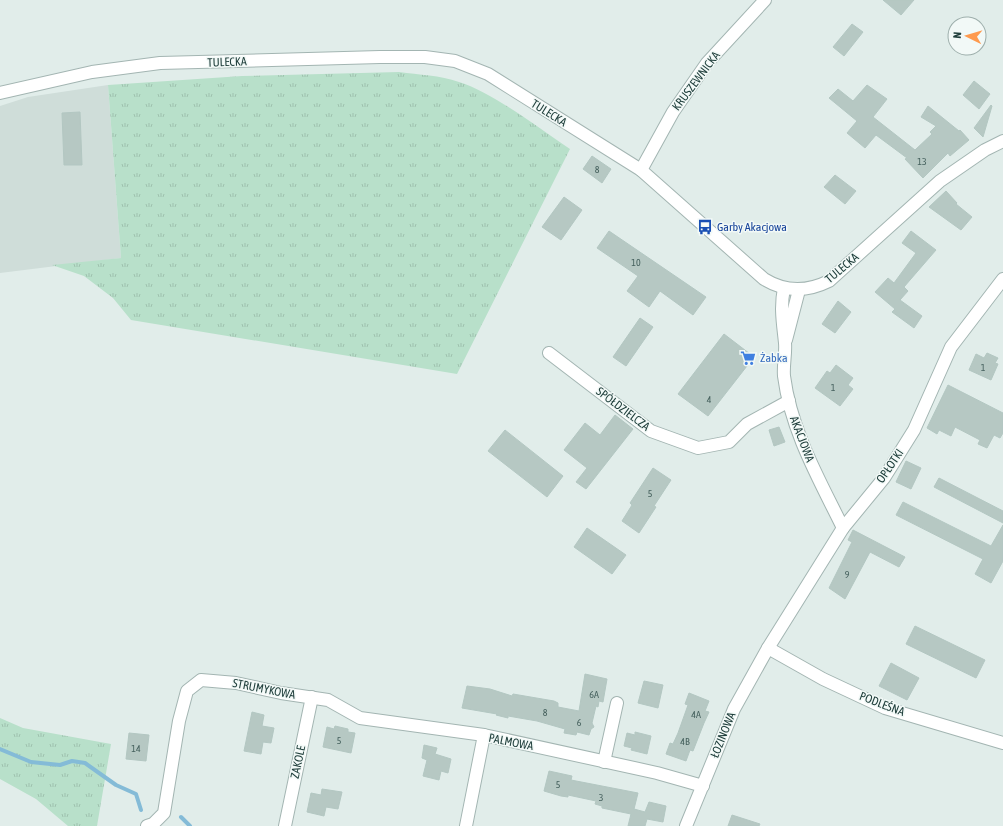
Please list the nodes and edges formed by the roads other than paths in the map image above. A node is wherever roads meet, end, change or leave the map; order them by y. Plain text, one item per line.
1 (765, 0) edge
2 (0, 93) edge
3 (1003, 141) edge
4 (641, 170) junction
5 (1003, 279) edge
6 (784, 288) junction
7 (799, 290) junction
8 (785, 344) junction
9 (549, 353) dead end
10 (788, 401) junction
11 (843, 528) junction
12 (768, 648) junction
13 (312, 697) junction
14 (617, 703) dead end
15 (484, 735) junction
16 (1003, 743) edge
17 (604, 762) junction
18 (703, 786) junction
19 (147, 826) edge
20 (285, 826) edge
21 (466, 826) edge
22 (686, 826) edge

1 - 4 street, KRUSZEWNICKA
2 - 4 street, TULECKA
3 - 7 street, TULECKA
4 - 6 street, TULECKA
5 - 11 street, OPŁOTKI
6 - 7 street, TULECKA
6 - 8 street, AKACJOWA
7 - 8 street, AKACJOWA
8 - 10 street, AKACJOWA
9 - 10 street, SPÓŁDZIELCZA
10 - 11 street, AKACJOWA
11 - 12 street, OPŁOTKI
12 - 16 street, PODLEŚNA
12 - 18 street, ŁOZINOWA
13 - 15 street, STRUMYKOWA
13 - 19 street, STRUMYKOWA
13 - 20 street, ZAKOLE
14 - 17 street
15 - 17 street, PALMOWA
15 - 21 street, PALMOWA
17 - 18 street, PALMOWA
18 - 22 street, ŁOZINOWA

